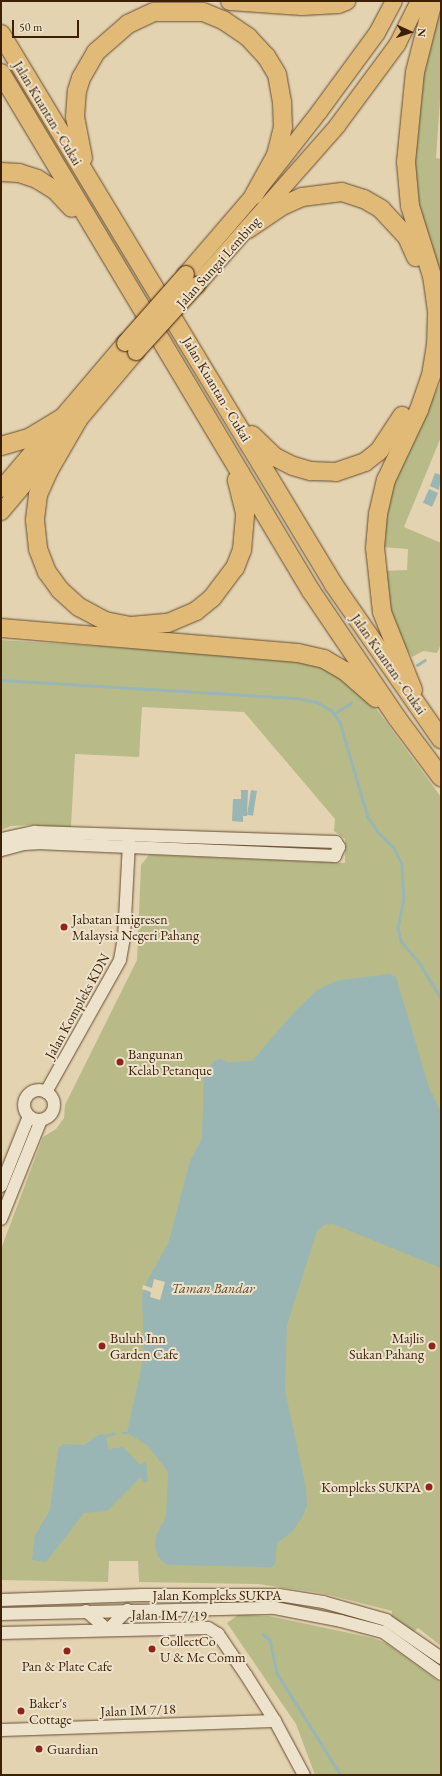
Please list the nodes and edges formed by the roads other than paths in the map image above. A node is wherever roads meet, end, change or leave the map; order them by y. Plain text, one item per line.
1 (230, 1) edge
2 (346, 1) edge
3 (394, 1) edge
4 (419, 1) edge
5 (433, 1) edge
6 (1, 34) edge
7 (1, 73) edge
8 (1, 172) edge
9 (88, 178) junction
10 (254, 195) junction
11 (248, 229) junction
12 (94, 232) junction
13 (191, 279) junction
14 (231, 412) junction
15 (72, 418) junction
16 (1, 446) edge
17 (227, 452) junction
18 (1, 489) edge
19 (1, 512) edge
20 (1, 628) edge
21 (420, 710) junction
22 (397, 718) junction
23 (441, 739) edge
24 (441, 776) edge
25 (129, 836) junction
26 (1, 839) edge
27 (128, 848) junction
28 (1, 850) edge
29 (46, 1092) junction
30 (29, 1116) junction
31 (41, 1120) junction
32 (1, 1186) edge
33 (1, 1219) edge
34 (1, 1600) edge
35 (127, 1610) junction
36 (86, 1611) junction
37 (1, 1614) edge
38 (108, 1630) junction
39 (1, 1633) edge
40 (441, 1658) edge
41 (441, 1674) edge
42 (275, 1721) junction
43 (1, 1730) edge
44 (304, 1775) edge

1 - 2 highway
3 - 10 main road, Jalan Sungai Lembing
4 - 11 main road, Jalan Sungai Lembing
5 - 21 highway
6 - 9 highway, Jalan Kuantan - Cukai
7 - 12 highway, Jalan Kuantan - Cukai
8 - 12 highway
9 - 10 highway
9 - 14 highway, Jalan Kuantan - Cukai
10 - 13 main road, Jalan Sungai Lembing
11 - 13 main road, Jalan Sungai Lembing
11 - 14 highway
12 - 17 highway, Jalan Kuantan - Cukai
13 - 15 main road, Jalan Sungai Lembing, bridge
14 - 21 highway, Jalan Kuantan - Cukai
15 - 16 highway
15 - 17 highway
15 - 18 main road, Jalan Sungai Lembing
15 - 19 main road, Jalan Sungai Lembing
17 - 22 highway, Jalan Kuantan - Cukai
20 - 22 highway
21 - 23 highway, Jalan Kuantan - Cukai
22 - 24 highway, Jalan Kuantan - Cukai
25 - 26 street
25 - 27 street, Jalan Kompleks KDN
25 - 27 street
27 - 28 street
27 - 29 street, Jalan Kompleks KDN
29 - 30 street
29 - 31 street
30 - 31 street
30 - 32 street
31 - 33 street
34 - 40 street, Jalan Kompleks SUKPA
35 - 36 street, Jalan Kompleks SUKPA
35 - 38 street
35 - 41 street, Jalan Kompleks SUKPA
36 - 37 street, Jalan Kompleks SUKPA
36 - 38 street
38 - 39 street, Jalan IM 7/19
38 - 42 street, Jalan IM 7/19
42 - 43 street, Jalan IM 7/18
42 - 44 street, Jalan IM 7/19

